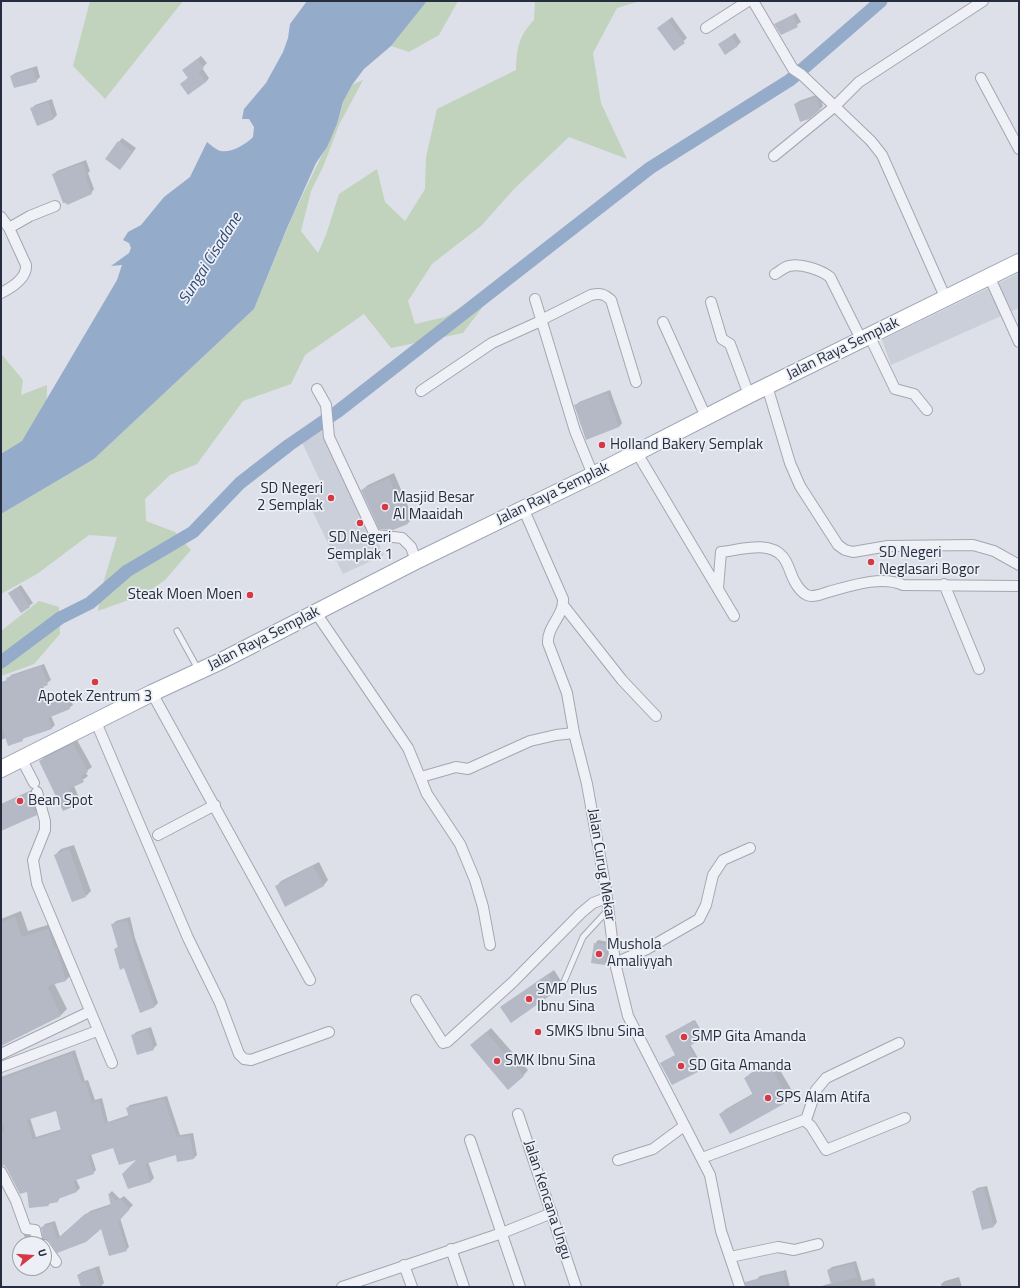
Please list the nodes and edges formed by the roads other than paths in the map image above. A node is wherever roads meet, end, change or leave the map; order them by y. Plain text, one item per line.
1 (748, 1) edge
2 (753, 1) edge
3 (983, 1) edge
4 (706, 28) dead end
5 (981, 78) dead end
6 (834, 107) junction
7 (1019, 149) edge
8 (774, 156) dead end
9 (54, 206) dead end
10 (1, 217) edge
11 (10, 228) junction
12 (1019, 262) edge
13 (775, 274) dead end
14 (989, 276) junction
15 (1, 293) edge
16 (535, 299) dead end
17 (946, 299) junction
18 (711, 302) dead end
19 (543, 319) junction
20 (663, 322) dead end
21 (865, 337) junction
22 (1019, 342) edge
23 (636, 382) dead end
24 (767, 386) junction
25 (317, 389) dead end
26 (421, 391) dead end
27 (749, 395) junction
28 (927, 410) dead end
29 (706, 417) junction
30 (637, 453) junction
31 (593, 475) junction
32 (523, 508) junction
33 (416, 561) junction
34 (1019, 565) edge
35 (944, 584) junction
36 (1019, 586) edge
37 (718, 588) junction
38 (564, 605) junction
39 (316, 613) junction
40 (734, 616) dead end
41 (177, 631) dead end
42 (979, 669) dead end
43 (199, 672) junction
44 (152, 693) junction
45 (656, 716) dead end
46 (96, 722) junction
47 (574, 733) junction
48 (21, 758) junction
49 (1, 769) edge
50 (421, 777) junction
51 (215, 805) junction
52 (158, 835) dead end
53 (750, 848) dead end
54 (606, 898) junction
55 (608, 910) junction
56 (490, 945) dead end
57 (615, 963) junction
58 (310, 980) dead end
59 (563, 984) dead end
60 (416, 1000) dead end
61 (89, 1012) junction
62 (97, 1031) junction
63 (329, 1032) dead end
64 (899, 1043) dead end
65 (1, 1054) edge
66 (112, 1063) dead end
67 (1, 1067) edge
68 (518, 1114) dead end
69 (905, 1118) dead end
70 (806, 1120) junction
71 (684, 1126) junction
72 (470, 1140) dead end
73 (702, 1158) junction
74 (618, 1160) dead end
75 (1, 1172) edge
76 (552, 1213) junction
77 (502, 1233) junction
78 (36, 1236) edge
79 (818, 1244) dead end
80 (450, 1249) junction
81 (52, 1256) edge
82 (730, 1257) junction
83 (56, 1262) dead end
84 (404, 1265) junction
85 (356, 1285) edge
86 (342, 1287) edge
87 (412, 1287) edge
88 (464, 1287) edge
89 (520, 1287) edge
90 (576, 1287) edge
91 (740, 1287) edge

1 - 4 street
2 - 6 street
3 - 6 street
5 - 7 street
6 - 8 street
6 - 17 street
9 - 11 street
10 - 11 street
11 - 15 street
12 - 14 main road, Jalan Raya Semplak
13 - 21 street
14 - 17 main road, Jalan Raya Semplak
14 - 22 street
16 - 19 street
17 - 21 main road, Jalan Raya Semplak
18 - 27 street
19 - 23 street
19 - 26 street
19 - 31 street
20 - 29 street
21 - 24 main road, Jalan Raya Semplak
21 - 28 street
24 - 27 main road, Jalan Raya Semplak
24 - 34 street
25 - 33 street
27 - 29 main road, Jalan Raya Semplak
29 - 30 main road, Jalan Raya Semplak
30 - 31 main road, Jalan Raya Semplak
30 - 37 street
31 - 32 main road, Jalan Raya Semplak
32 - 33 main road, Jalan Raya Semplak
32 - 38 street
33 - 39 main road, Jalan Raya Semplak
35 - 36 street
35 - 37 street
35 - 42 street
37 - 40 street
38 - 45 street
38 - 47 street, Jalan Curug Mekar
39 - 43 main road, Jalan Raya Semplak
39 - 50 street
41 - 43 lane
43 - 44 main road, Jalan Raya Semplak
44 - 46 main road, Jalan Raya Semplak
44 - 51 street
46 - 48 main road, Jalan Raya Semplak
46 - 63 street
47 - 50 street
47 - 54 street, Jalan Curug Mekar
48 - 49 main road, Jalan Raya Semplak
48 - 61 street
50 - 56 street
51 - 52 street
51 - 58 street
53 - 57 street
54 - 55 street, Jalan Curug Mekar
54 - 60 street
55 - 57 street, Jalan Curug Mekar
55 - 59 lane
57 - 71 street, Jalan Curug Mekar
61 - 62 street
61 - 65 street
62 - 66 street
62 - 67 street
64 - 70 street
68 - 76 street, Jalan Kencana Ungu
69 - 70 street
70 - 73 street
71 - 73 street, Jalan Curug Mekar
71 - 74 street
72 - 77 street
73 - 82 street, Jalan Curug Mekar
75 - 78 street
76 - 77 street
76 - 90 street, Jalan Kencana Ungu
77 - 80 street
77 - 89 street
79 - 82 street
80 - 84 street
80 - 88 street
81 - 83 street
82 - 91 street, Jalan Curug Mekar
84 - 85 street
84 - 87 street
85 - 86 street

